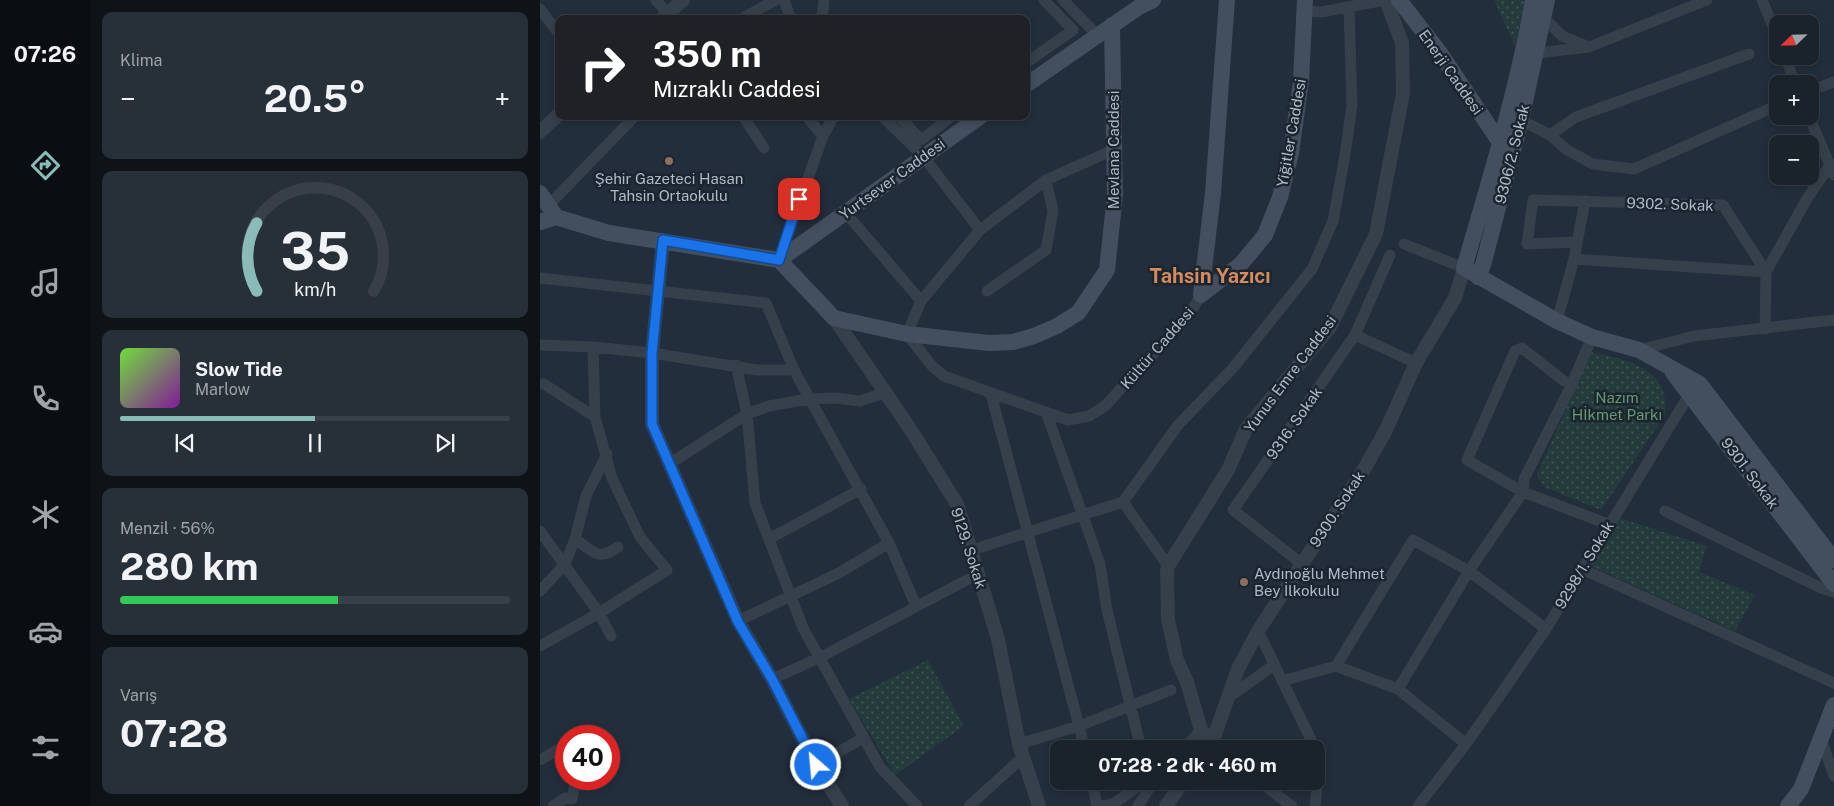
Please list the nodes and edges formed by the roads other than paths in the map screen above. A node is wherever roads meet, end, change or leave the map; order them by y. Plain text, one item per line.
1 (656, 0) edge
2 (683, 0) edge
3 (776, 0) edge
4 (784, 0) edge
5 (824, 0) edge
6 (1044, 0) edge
7 (1064, 0) edge
8 (1227, 0) edge
9 (1385, 0) edge
10 (1399, 0) edge
11 (1533, 0) edge
12 (1547, 0) edge
13 (1707, 0) edge
14 (1762, 0) edge
15 (1141, 2) edge
16 (1304, 5) edge
17 (1349, 8) junction
18 (540, 9) edge
19 (666, 15) edge
20 (669, 15) edge
21 (749, 15) edge
22 (790, 15) edge
23 (822, 15) edge
24 (1769, 17) edge
25 (1544, 18) junction
26 (1112, 25) junction
27 (555, 29) edge
28 (1098, 36) junction
29 (1588, 47) junction
30 (1529, 54) junction
31 (1748, 54) dead end
32 (1030, 60) edge
33 (1030, 82) edge
34 (1834, 82) edge
35 (1819, 88) edge
36 (1769, 109) edge
37 (555, 117) edge
38 (631, 120) edge
39 (745, 120) edge
40 (810, 120) edge
41 (832, 120) edge
42 (886, 120) edge
43 (903, 120) edge
44 (947, 120) edge
45 (975, 120) edge
46 (1521, 120) junction
47 (1813, 125) edge
48 (542, 127) edge
49 (1550, 135) junction
50 (824, 136) junction
51 (1501, 144) junction
52 (764, 148) dead end
53 (1113, 150) junction
54 (923, 156) junction
55 (1833, 168) edge
56 (1046, 180) junction
57 (1585, 201) junction
58 (548, 205) edge
59 (846, 213) junction
60 (540, 222) edge
61 (980, 230) junction
62 (663, 240) junction
63 (1578, 242) junction
64 (1404, 244) dead end
65 (1390, 255) dead end
66 (1574, 259) junction
67 (779, 260) junction
68 (1471, 272) junction
69 (1766, 272) junction
70 (540, 278) edge
71 (658, 290) junction
72 (987, 291) dead end
73 (1202, 295) junction
74 (921, 302) junction
75 (834, 318) junction
76 (1834, 320) edge
77 (1557, 321) junction
78 (1765, 329) junction
79 (907, 334) junction
80 (1355, 335) junction
81 (1592, 336) junction
82 (540, 345) edge
83 (593, 347) junction
84 (1639, 350) junction
85 (652, 353) junction
86 (1416, 363) junction
87 (736, 365) junction
88 (794, 370) junction
89 (1564, 380) dead end
90 (540, 384) edge
91 (1694, 388) junction
92 (884, 393) junction
93 (991, 394) junction
94 (809, 399) junction
95 (1046, 412) junction
96 (747, 414) junction
97 (595, 417) junction
98 (1386, 430) joint
99 (607, 454) junction
100 (669, 464) junction
101 (861, 489) junction
102 (1523, 492) junction
103 (1123, 502) junction
104 (1665, 511) dead end
105 (1083, 516) junction
106 (1608, 524) junction
107 (540, 531) edge
108 (1028, 534) junction
109 (574, 539) junction
110 (769, 539) junction
111 (890, 543) junction
112 (618, 547) dead end
113 (972, 550) junction
114 (1834, 560) edge
115 (565, 564) junction
116 (1302, 564) junction
117 (1168, 565) junction
118 (1582, 569) junction
119 (1469, 571) junction
120 (978, 574) junction
121 (1834, 584) edge
122 (540, 591) edge
123 (1834, 592) edge
124 (790, 597) junction
125 (916, 606) junction
126 (599, 613) junction
127 (738, 622) junction
128 (1546, 629) junction
129 (1258, 631) junction
130 (611, 636) dead end
131 (540, 646) edge
132 (819, 658) junction
133 (1274, 665) junction
134 (1336, 666) junction
135 (772, 679) junction
136 (1282, 681) junction
137 (1834, 683) edge
138 (1398, 689) junction
139 (1171, 690) dead end
140 (1230, 697) junction
141 (1834, 704) edge
142 (1131, 706) junction
143 (1080, 726) junction
144 (1201, 730) junction
145 (863, 738) junction
146 (1820, 739) junction
147 (1082, 740) edge
148 (1139, 740) edge
149 (1192, 740) edge
150 (1208, 740) edge
151 (1215, 740) edge
152 (1466, 744) junction
153 (1021, 750) junction
154 (555, 755) edge
155 (540, 760) edge
156 (816, 765) junction
157 (1834, 776) edge
158 (574, 790) edge
159 (1094, 790) edge
160 (1137, 790) edge
161 (1147, 790) edge
162 (1178, 790) edge
163 (1270, 790) edge
164 (554, 806) edge
165 (842, 806) edge
166 (917, 806) edge
167 (969, 806) edge
168 (1038, 806) edge
169 (1097, 806) edge
170 (1102, 806) edge
171 (1138, 806) edge
172 (1166, 806) edge
173 (1292, 806) edge
174 (1315, 806) edge
175 (1418, 806) edge
176 (1788, 806) edge

1 - 19 street
2 - 20 street
3 - 21 street
4 - 22 street
5 - 23 street
6 - 32 street
7 - 28 street
8 - 73 main road, Kültür Caddesi
9 - 17 street
9 - 117 street, Yunus Emre Caddesi
10 - 51 main road, Enerji Caddesi
11 - 30 main road, 9306/2. Sokak
12 - 25 main road, 9306/2. Sokak
13 - 29 street
14 - 24 street
15 - 26 main road
16 - 17 street
16 - 73 main road, Yiğitler Caddesi
17 - 103 street
18 - 27 street
25 - 29 street
25 - 30 main road, 9306/2. Sokak
26 - 28 main road
26 - 53 main road, Mevlana Caddesi
28 - 33 main road
29 - 30 street
30 - 46 main road, 9306/2. Sokak
30 - 51 main road, 9306/2. Sokak
31 - 49 street
34 - 35 street
36 - 49 street
37 - 48 street
38 - 58 street
39 - 52 street
40 - 50 street
41 - 50 street
42 - 54 street
43 - 44 street
45 - 54 main road, Yurtsever Caddesi
46 - 49 street
46 - 68 main road, 9306/2. Sokak
47 - 55 street
50 - 67 street
51 - 68 main road, 9306/2. Sokak
53 - 56 street
53 - 79 main road, Mevlana Caddesi
54 - 59 main road, Yurtsever Caddesi
54 - 61 street
55 - 69 street
56 - 61 street
56 - 72 street
57 - 63 street
57 - 63 street, 9302. Sokak
57 - 69 street, 9302. Sokak
58 - 60 main road
58 - 62 main road
59 - 67 main road, Yurtsever Caddesi
59 - 74 street
61 - 74 street
62 - 67 main road
62 - 71 street
63 - 66 street
64 - 68 street
65 - 80 street, 9316. Sokak
66 - 69 street
66 - 77 street
67 - 75 main road
68 - 77 main road, 9301. Sokak
68 - 86 street, 9306/2. Sokak
69 - 78 street
70 - 71 street
71 - 85 street
71 - 88 street
73 - 95 street, Kültür Caddesi
74 - 79 street
75 - 79 main road, Mevlana Caddesi
75 - 92 street, 9129. Sokak
76 - 78 street
77 - 81 main road, 9301. Sokak
78 - 84 street
79 - 93 street, Kültür Caddesi
80 - 86 street
80 - 116 street, 9316. Sokak
81 - 84 main road, 9301. Sokak
81 - 102 street
82 - 83 street
83 - 85 street
83 - 97 street
84 - 91 main road, 9301. Sokak
85 - 87 street
85 - 100 street
86 - 98 street, 9306/2. Sokak
87 - 88 street
87 - 96 street
88 - 94 street
89 - 102 street
90 - 97 street
91 - 106 street, 9298/1. Sokak
91 - 114 main road, 9301. Sokak
91 - 121 main road, 9301. Sokak
92 - 94 street
92 - 113 street, 9129. Sokak
93 - 95 street, Kültür Caddesi
93 - 108 street
94 - 96 street
94 - 101 street
95 - 105 street
96 - 100 street
96 - 110 street
97 - 99 street
98 - 116 street, 9300. Sokak
99 - 109 street
99 - 126 street
100 - 127 street
101 - 110 street
101 - 111 street
102 - 106 street
102 - 119 street
103 - 105 street
103 - 117 street
104 - 123 street
105 - 108 street
105 - 142 street
106 - 118 street, 9298/1. Sokak
107 - 115 street
108 - 113 street
108 - 143 street
109 - 112 street
109 - 115 street
110 - 124 street
111 - 124 street
111 - 125 street
113 - 120 street, 9129. Sokak
115 - 122 street
115 - 126 street
116 - 129 street, 9300. Sokak
117 - 144 street, Yunus Emre Caddesi
118 - 128 street, 9298/1. Sokak
118 - 137 street
119 - 128 street
119 - 134 street
119 - 138 street
120 - 125 street
120 - 153 street, 9129. Sokak
124 - 127 street
124 - 132 street
125 - 132 street
126 - 130 street
126 - 131 street
127 - 135 street
128 - 152 street, 9298/1. Sokak
129 - 133 street
129 - 140 street, 9300. Sokak
132 - 135 street
132 - 145 street
133 - 136 street
133 - 140 street
134 - 136 street
134 - 138 street
135 - 156 street
136 - 174 street
138 - 152 street
139 - 142 street
140 - 151 street, 9300. Sokak
141 - 146 main road
142 - 143 street
142 - 148 street
143 - 147 street
143 - 153 street
144 - 149 street
144 - 150 street, Yunus Emre Caddesi
145 - 156 street
145 - 166 street
146 - 157 street
146 - 176 main road
152 - 175 street, 9298/1. Sokak
153 - 167 street
153 - 168 street, 9129. Sokak
154 - 155 street
156 - 165 street
158 - 164 street
159 - 169 street
160 - 170 street
161 - 171 street
162 - 172 street
163 - 173 street

